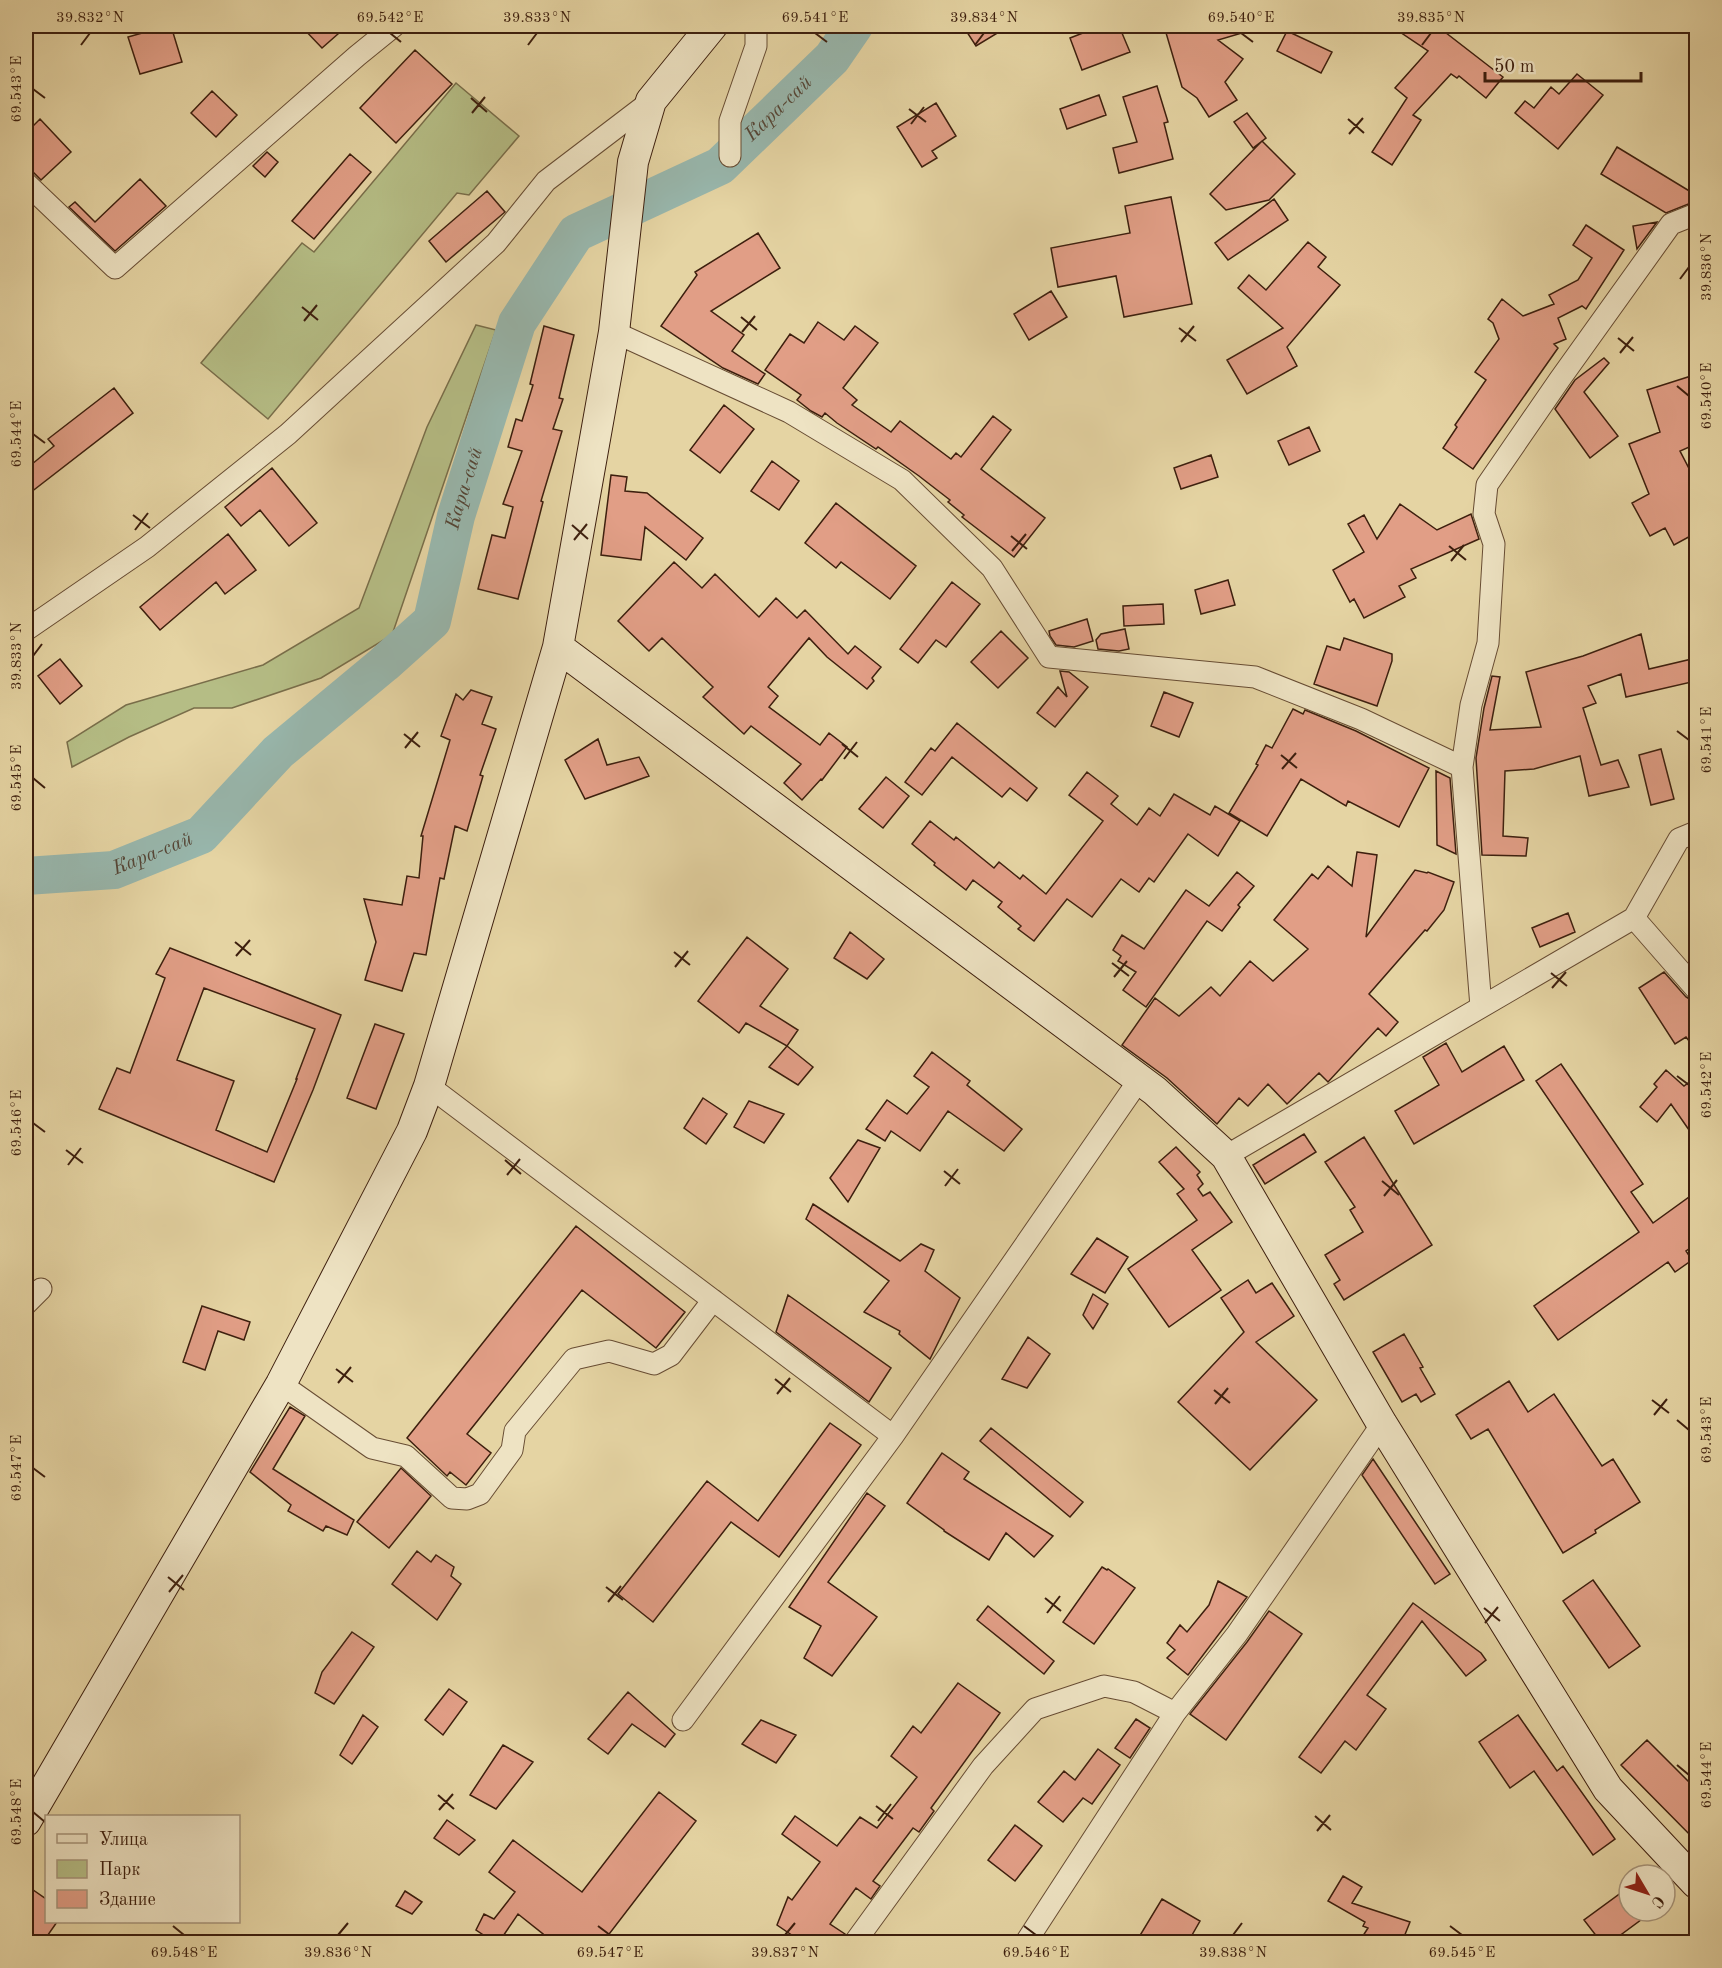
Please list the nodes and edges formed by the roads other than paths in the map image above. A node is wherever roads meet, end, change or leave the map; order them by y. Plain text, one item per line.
1 (394, 26) edge
2 (711, 26) edge
3 (756, 26) edge
4 (651, 101) junction
5 (730, 156) dead end
6 (26, 183) edge
7 (1696, 214) edge
8 (614, 332) junction
9 (26, 630) edge
10 (558, 647) junction
11 (1462, 767) junction
12 (1696, 832) edge
13 (1634, 918) junction
14 (1696, 989) edge
15 (1481, 1007) junction
16 (1139, 1080) junction
17 (429, 1086) junction
18 (1226, 1156) junction
19 (41, 1289) dead end
20 (713, 1300) junction
21 (26, 1304) edge
22 (281, 1384) junction
23 (1382, 1424) junction
24 (893, 1436) junction
25 (1175, 1713) junction
26 (683, 1720) dead end
27 (26, 1821) edge
28 (1696, 1882) edge
29 (855, 1942) edge
30 (1026, 1942) edge

1 - 6 street
2 - 4 main road
3 - 5 street
4 - 8 main road
4 - 9 street
7 - 11 street
8 - 10 main road
8 - 11 street
10 - 16 main road
10 - 17 main road
11 - 15 street
12 - 13 street
13 - 14 street
13 - 15 street
15 - 18 street
16 - 18 main road
16 - 24 street
17 - 20 street
17 - 22 main road
18 - 23 main road
19 - 21 street
20 - 22 street
20 - 24 street
22 - 27 main road
23 - 25 street
23 - 28 main road
24 - 26 street
25 - 29 street
25 - 30 street

